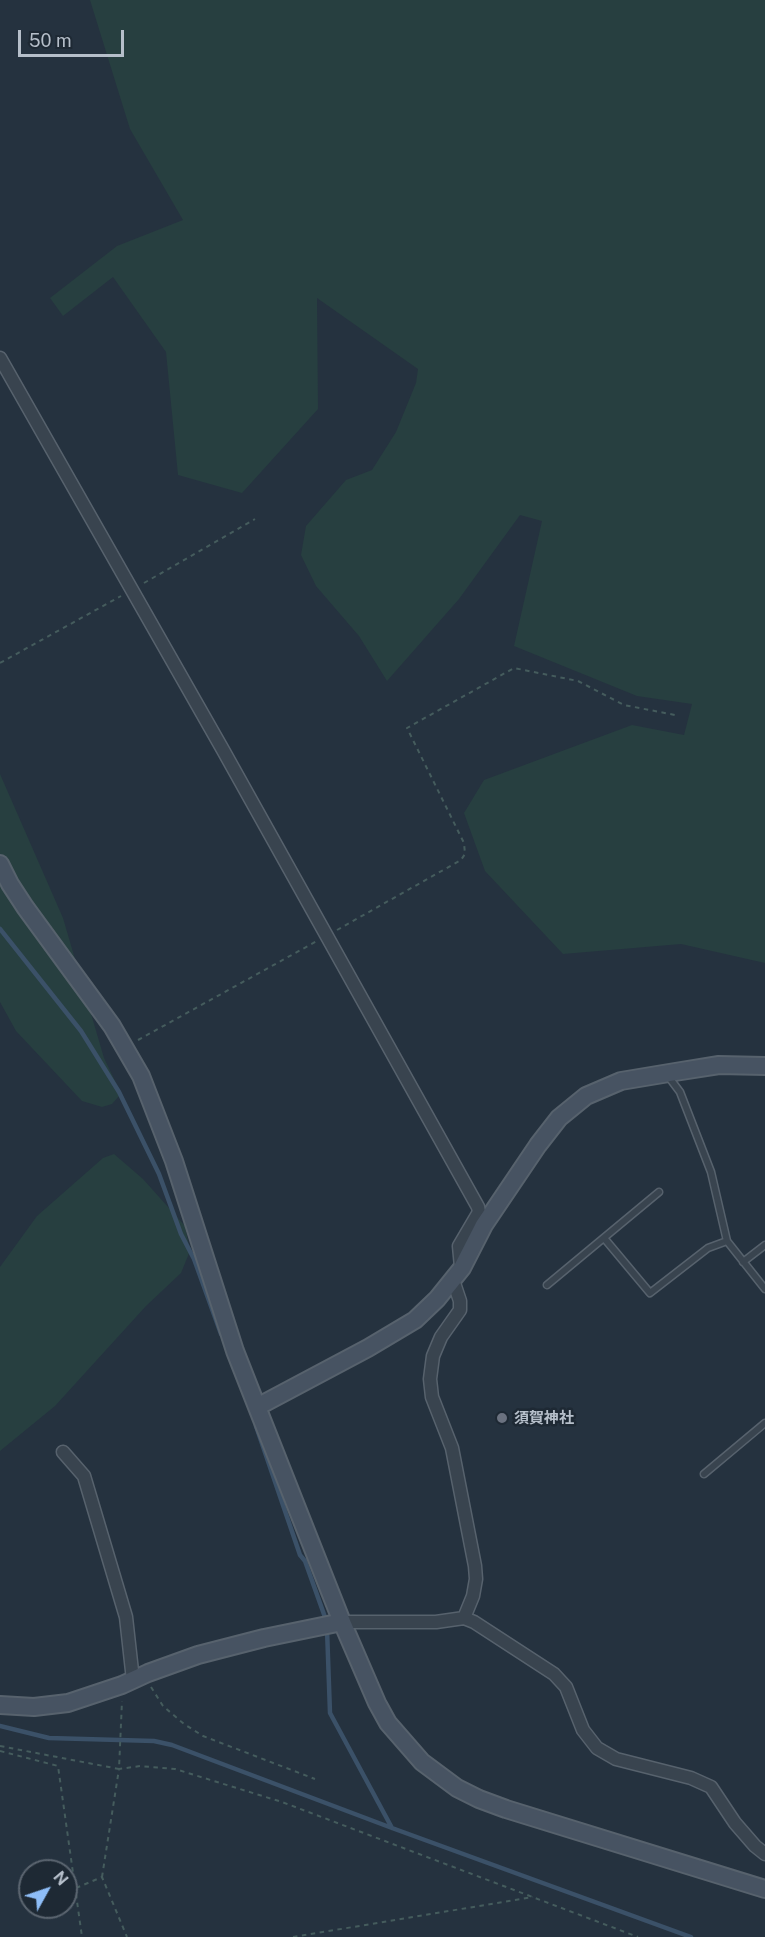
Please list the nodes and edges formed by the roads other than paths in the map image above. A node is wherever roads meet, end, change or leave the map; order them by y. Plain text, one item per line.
1 (0, 358) edge
2 (0, 864) edge
3 (765, 1066) edge
4 (666, 1073) junction
5 (659, 1192) dead end
6 (604, 1238) junction
7 (728, 1241) junction
8 (765, 1245) edge
9 (743, 1262) junction
10 (457, 1274) junction
11 (547, 1285) dead end
12 (765, 1289) edge
13 (256, 1407) junction
14 (765, 1423) edge
15 (63, 1452) dead end
16 (704, 1474) dead end
17 (464, 1618) junction
18 (342, 1622) junction
19 (138, 1677) junction
20 (0, 1705) edge
21 (765, 1854) edge
22 (765, 1889) edge

1 - 10 street
2 - 13 street
3 - 4 street
4 - 7 lane
4 - 10 street
5 - 6 lane
6 - 7 lane
6 - 11 lane
7 - 9 lane
8 - 9 lane
9 - 12 lane
10 - 13 street
10 - 17 street
13 - 18 street
14 - 16 lane
15 - 19 street
17 - 18 street
17 - 21 street
18 - 19 street
18 - 22 street
19 - 20 street

